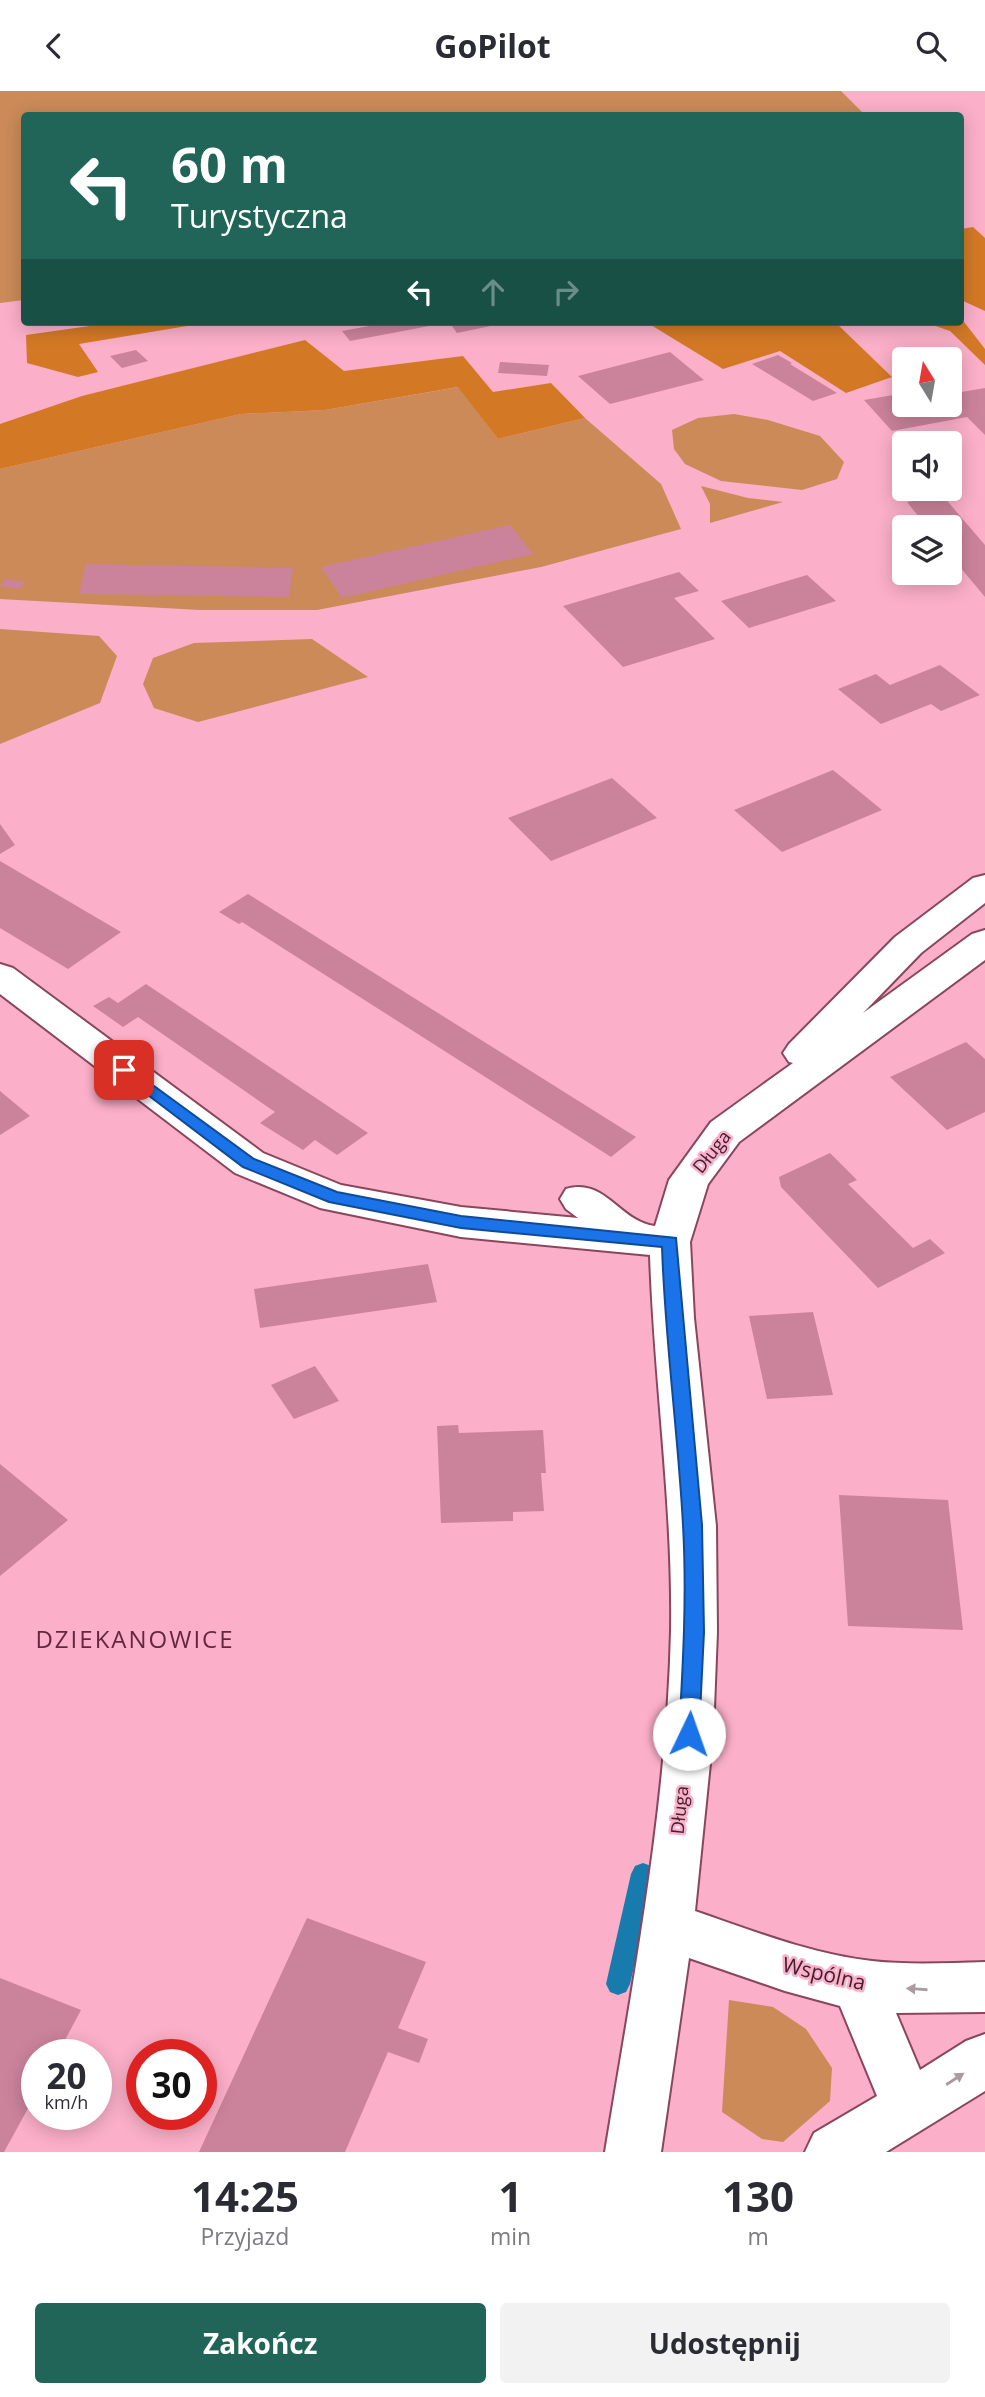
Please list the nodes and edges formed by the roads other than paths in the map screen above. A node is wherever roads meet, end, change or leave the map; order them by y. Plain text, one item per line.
1 (985, 886) edge
2 (985, 942) edge
3 (0, 976) edge
4 (725, 1132) junction
5 (580, 1199) dead end
6 (653, 1241) junction
7 (668, 1926) junction
8 (857, 1984) junction
9 (985, 1987) edge
10 (985, 2060) edge
11 (909, 2108) junction
12 (632, 2152) edge
13 (833, 2152) edge

1 - 4 street
2 - 4 street, Długa
3 - 6 street
4 - 6 street, Długa
5 - 6 street
6 - 7 street, Długa
7 - 8 street, Wspólna
7 - 12 street, Długa
9 -> 8 street, Wspólna
8 - 11 street
11 -> 10 street
11 - 13 street

